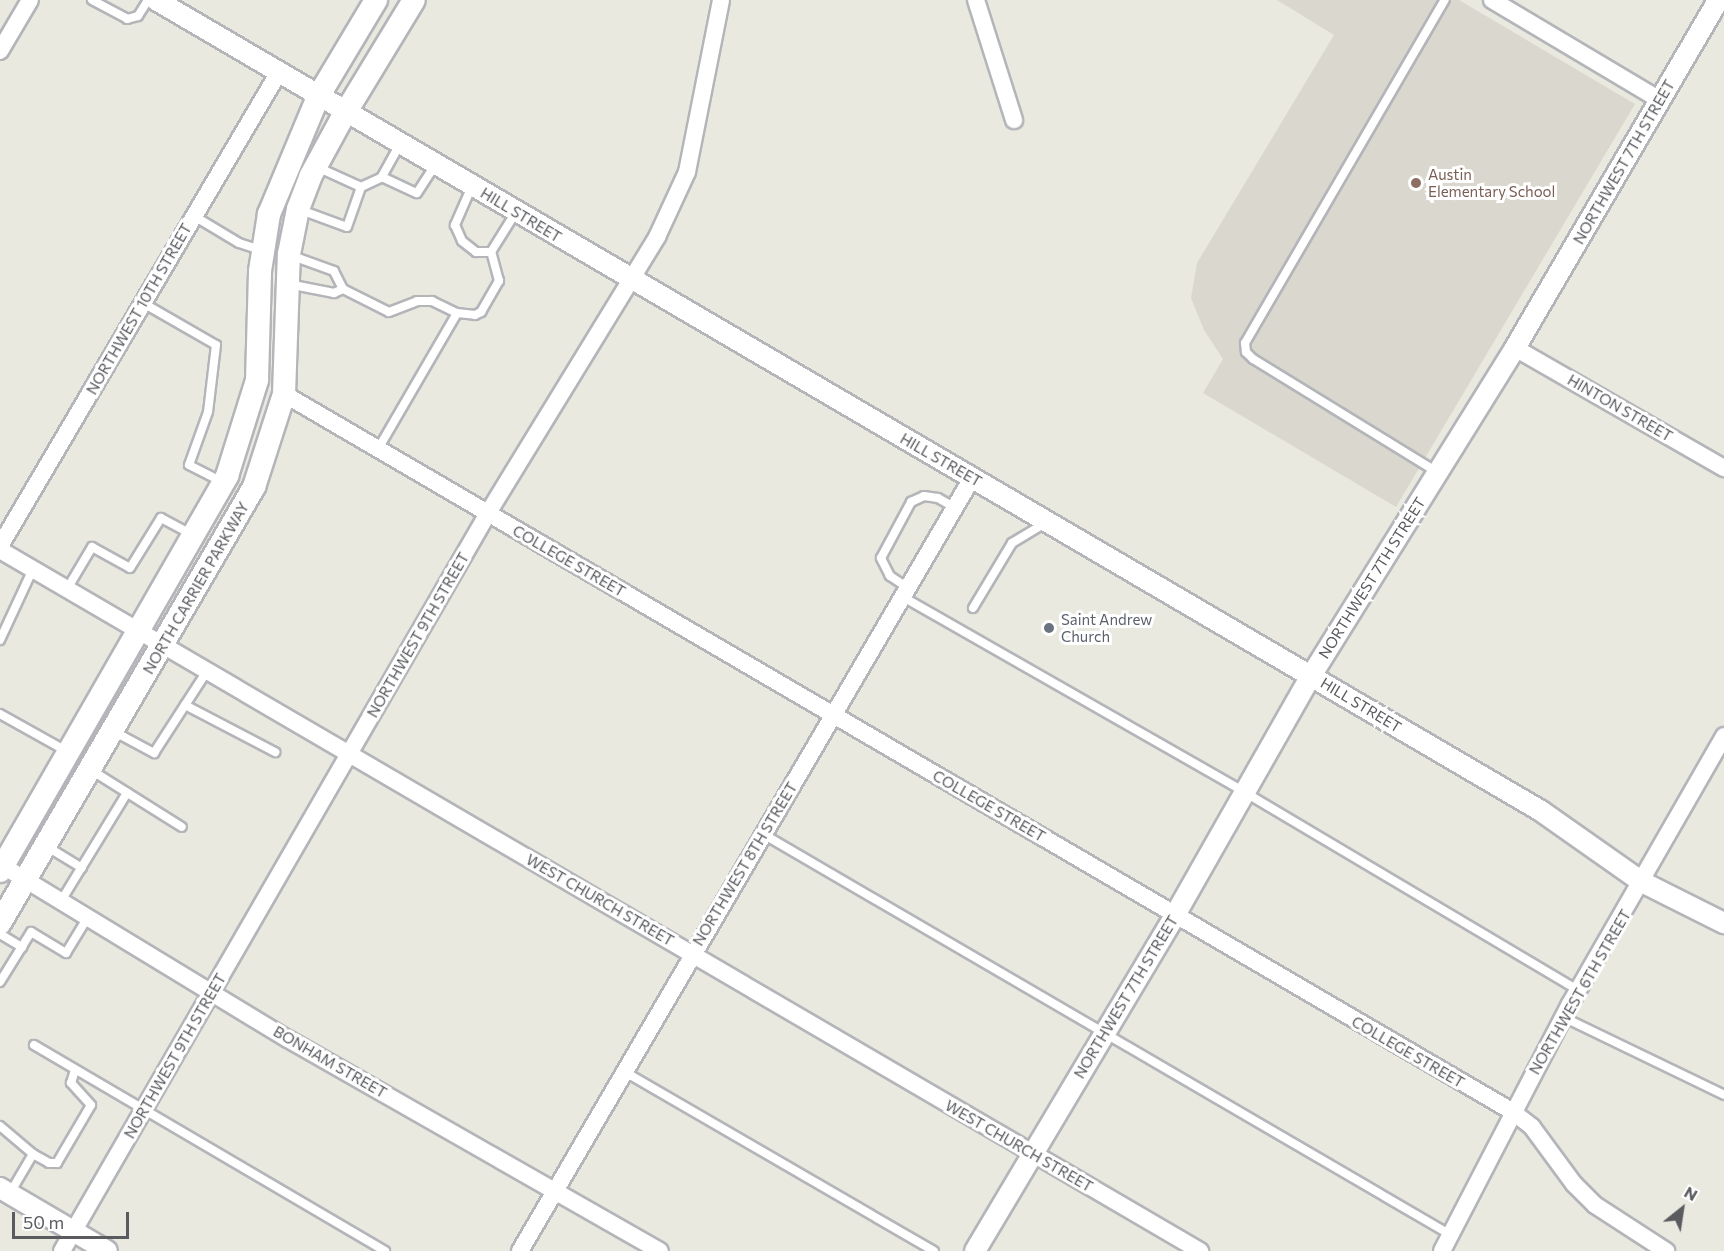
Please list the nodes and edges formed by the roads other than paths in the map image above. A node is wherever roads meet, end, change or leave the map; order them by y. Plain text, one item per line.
1 (30, 0) edge
2 (92, 0) edge
3 (148, 0) edge
4 (156, 0) edge
5 (376, 0) edge
6 (414, 0) edge
7 (721, 0) edge
8 (976, 0) edge
9 (1445, 0) edge
10 (1492, 0) edge
11 (1718, 0) edge
12 (0, 51) edge
13 (279, 72) junction
14 (318, 97) junction
15 (1660, 100) junction
16 (346, 113) junction
17 (1014, 120) dead end
18 (400, 144) junction
19 (436, 164) junction
20 (316, 166) junction
21 (382, 177) junction
22 (472, 186) junction
23 (361, 187) junction
24 (298, 209) junction
25 (516, 213) junction
26 (194, 216) junction
27 (263, 251) junction
28 (491, 252) junction
29 (289, 254) junction
30 (632, 281) junction
31 (288, 284) junction
32 (343, 289) junction
33 (143, 303) junction
34 (457, 313) junction
35 (1515, 348) junction
36 (284, 394) junction
37 (378, 449) junction
38 (1724, 468) edge
39 (1438, 472) junction
40 (972, 478) junction
41 (224, 483) junction
42 (955, 508) junction
43 (488, 513) junction
44 (1047, 522) junction
45 (194, 536) junction
46 (0, 548) edge
47 (33, 569) junction
48 (67, 589) junction
49 (906, 592) junction
50 (972, 608) dead end
51 (138, 630) junction
52 (0, 640) edge
53 (162, 644) junction
54 (207, 671) junction
55 (1311, 676) junction
56 (186, 705) junction
57 (0, 714) edge
58 (833, 715) junction
59 (112, 730) junction
60 (1724, 736) edge
61 (68, 752) junction
62 (275, 752) dead end
63 (350, 754) junction
64 (90, 769) junction
65 (127, 793) junction
66 (1246, 793) junction
67 (182, 827) dead end
68 (763, 834) junction
69 (45, 846) junction
70 (2, 868) edge
71 (82, 868) junction
72 (26, 880) junction
73 (1642, 882) junction
74 (61, 902) junction
75 (1175, 915) junction
76 (88, 917) junction
77 (0, 923) edge
78 (1724, 923) edge
79 (0, 934) edge
80 (22, 947) junction
81 (693, 953) junction
82 (0, 982) edge
83 (1578, 990) junction
84 (212, 993) junction
85 (1563, 1017) junction
86 (1104, 1034) junction
87 (34, 1045) dead end
88 (75, 1070) junction
89 (624, 1072) junction
90 (1724, 1095) edge
91 (143, 1112) junction
92 (1513, 1112) junction
93 (0, 1126) edge
94 (33, 1154) junction
95 (1032, 1154) junction
96 (557, 1190) junction
97 (5, 1191) edge
98 (74, 1231) junction
99 (1451, 1235) junction
100 (62, 1251) edge
101 (107, 1251) edge
102 (385, 1251) edge
103 (520, 1251) edge
104 (660, 1251) edge
105 (934, 1251) edge
106 (975, 1251) edge
107 (1200, 1251) edge
108 (1442, 1251) edge
109 (1666, 1251) edge

1 - 12 street
2 - 3 lane
4 - 13 street, HILL STREET
5 - 14 main road, NORTH CARRIER PARKWAY
6 - 16 main road, NORTH CARRIER PARKWAY
7 - 30 street, NORTHWEST 9TH STREET
8 - 17 street
9 - 39 lane
10 - 15 street
11 - 15 street, NORTHWEST 7TH STREET
13 - 14 street, HILL STREET
13 - 26 street, NORTHWEST 10TH STREET
14 - 16 street, HILL STREET
14 - 27 main road, NORTH CARRIER PARKWAY
15 - 35 street, NORTHWEST 7TH STREET
16 - 18 street, HILL STREET
16 - 20 main road, NORTH CARRIER PARKWAY
18 - 19 street, HILL STREET
18 - 21 lane
19 - 21 lane
19 - 22 street, HILL STREET
20 - 23 lane
20 - 24 main road, NORTH CARRIER PARKWAY
21 - 23 lane
22 - 25 street, HILL STREET
22 - 28 lane
23 - 24 lane
24 - 29 main road, NORTH CARRIER PARKWAY
25 - 28 lane
25 - 30 street, HILL STREET
26 - 27 lane
26 - 33 street, NORTHWEST 10TH STREET
27 - 41 main road, NORTH CARRIER PARKWAY
28 - 34 lane
29 - 31 main road, NORTH CARRIER PARKWAY
29 - 32 lane
30 - 40 street, HILL STREET
30 - 43 street, NORTHWEST 9TH STREET
31 - 32 lane
31 - 36 main road, NORTH CARRIER PARKWAY
32 - 34 lane
33 - 41 lane
33 - 46 street, NORTHWEST 10TH STREET
34 - 37 lane
35 - 38 street, HINTON STREET
35 - 39 street, NORTHWEST 7TH STREET
36 - 37 street, COLLEGE STREET
36 - 53 main road, NORTH CARRIER PARKWAY
37 - 43 street, COLLEGE STREET
39 - 55 street, NORTHWEST 7TH STREET
40 - 42 street, NORTHWEST 8TH STREET
40 - 44 street, HILL STREET
41 - 45 main road, NORTH CARRIER PARKWAY
42 - 49 street, NORTHWEST 8TH STREET
42 - 49 lane
43 - 58 street, COLLEGE STREET
43 - 63 street, NORTHWEST 9TH STREET
44 - 50 lane
44 - 55 street, HILL STREET
45 - 48 lane
45 - 51 main road, NORTH CARRIER PARKWAY
46 - 47 street, WEST CHURCH STREET
47 - 48 street, WEST CHURCH STREET
47 - 52 lane
48 - 51 street, WEST CHURCH STREET
49 - 58 street, NORTHWEST 8TH STREET
49 - 66 lane
51 - 53 street, WEST CHURCH STREET
51 - 61 main road, NORTH CARRIER PARKWAY
53 - 54 street, WEST CHURCH STREET
53 - 59 main road, NORTH CARRIER PARKWAY
54 - 56 lane
54 - 63 street, WEST CHURCH STREET
55 - 66 street, NORTHWEST 7TH STREET
55 - 73 street, HILL STREET
56 - 59 lane
56 - 62 lane
57 - 61 lane
58 - 68 street, NORTHWEST 8TH STREET
58 - 75 street, COLLEGE STREET
59 - 64 main road, NORTH CARRIER PARKWAY
60 - 73 street, NORTHWEST 6TH STREET
61 - 70 main road, NORTH CARRIER PARKWAY
63 - 81 street, WEST CHURCH STREET
63 - 84 street, NORTHWEST 9TH STREET
64 - 65 lane
64 - 69 main road, NORTH CARRIER PARKWAY
65 - 67 lane
65 - 71 lane
66 - 75 street, NORTHWEST 7TH STREET
66 - 83 lane
68 - 81 street, NORTHWEST 8TH STREET
68 - 86 lane
69 - 71 lane
69 - 72 main road, NORTH CARRIER PARKWAY
70 - 72 street, BONHAM STREET
71 - 74 lane
72 - 74 street, BONHAM STREET
72 - 77 main road, NORTH CARRIER PARKWAY
73 - 78 street, HILL STREET
73 - 83 street, NORTHWEST 6TH STREET
74 - 76 street, BONHAM STREET
75 - 86 street, NORTHWEST 7TH STREET
75 - 92 street, COLLEGE STREET
76 - 80 lane
76 - 84 street, BONHAM STREET
79 - 80 lane
80 - 82 lane
81 - 89 street, NORTHWEST 8TH STREET
81 - 95 street, WEST CHURCH STREET
83 - 85 street, NORTHWEST 6TH STREET
84 - 91 street, NORTHWEST 9TH STREET
84 - 96 street, BONHAM STREET
85 - 90 lane
85 - 92 street, NORTHWEST 6TH STREET
86 - 95 street, NORTHWEST 7TH STREET
86 - 99 lane
87 - 88 lane
88 - 91 lane
88 - 94 lane
89 - 96 street, NORTHWEST 8TH STREET
89 - 105 lane
91 - 98 street, NORTHWEST 9TH STREET
91 - 102 lane
92 - 99 street, NORTHWEST 6TH STREET
92 - 109 street, COLLEGE STREET
93 - 94 lane
94 - 97 lane
95 - 106 street, NORTHWEST 7TH STREET
95 - 107 street, WEST CHURCH STREET
96 - 103 street, NORTHWEST 8TH STREET
96 - 104 street, BONHAM STREET
97 - 98 street
98 - 100 street, NORTHWEST 9TH STREET
98 - 101 street
99 - 108 street, NORTHWEST 6TH STREET

